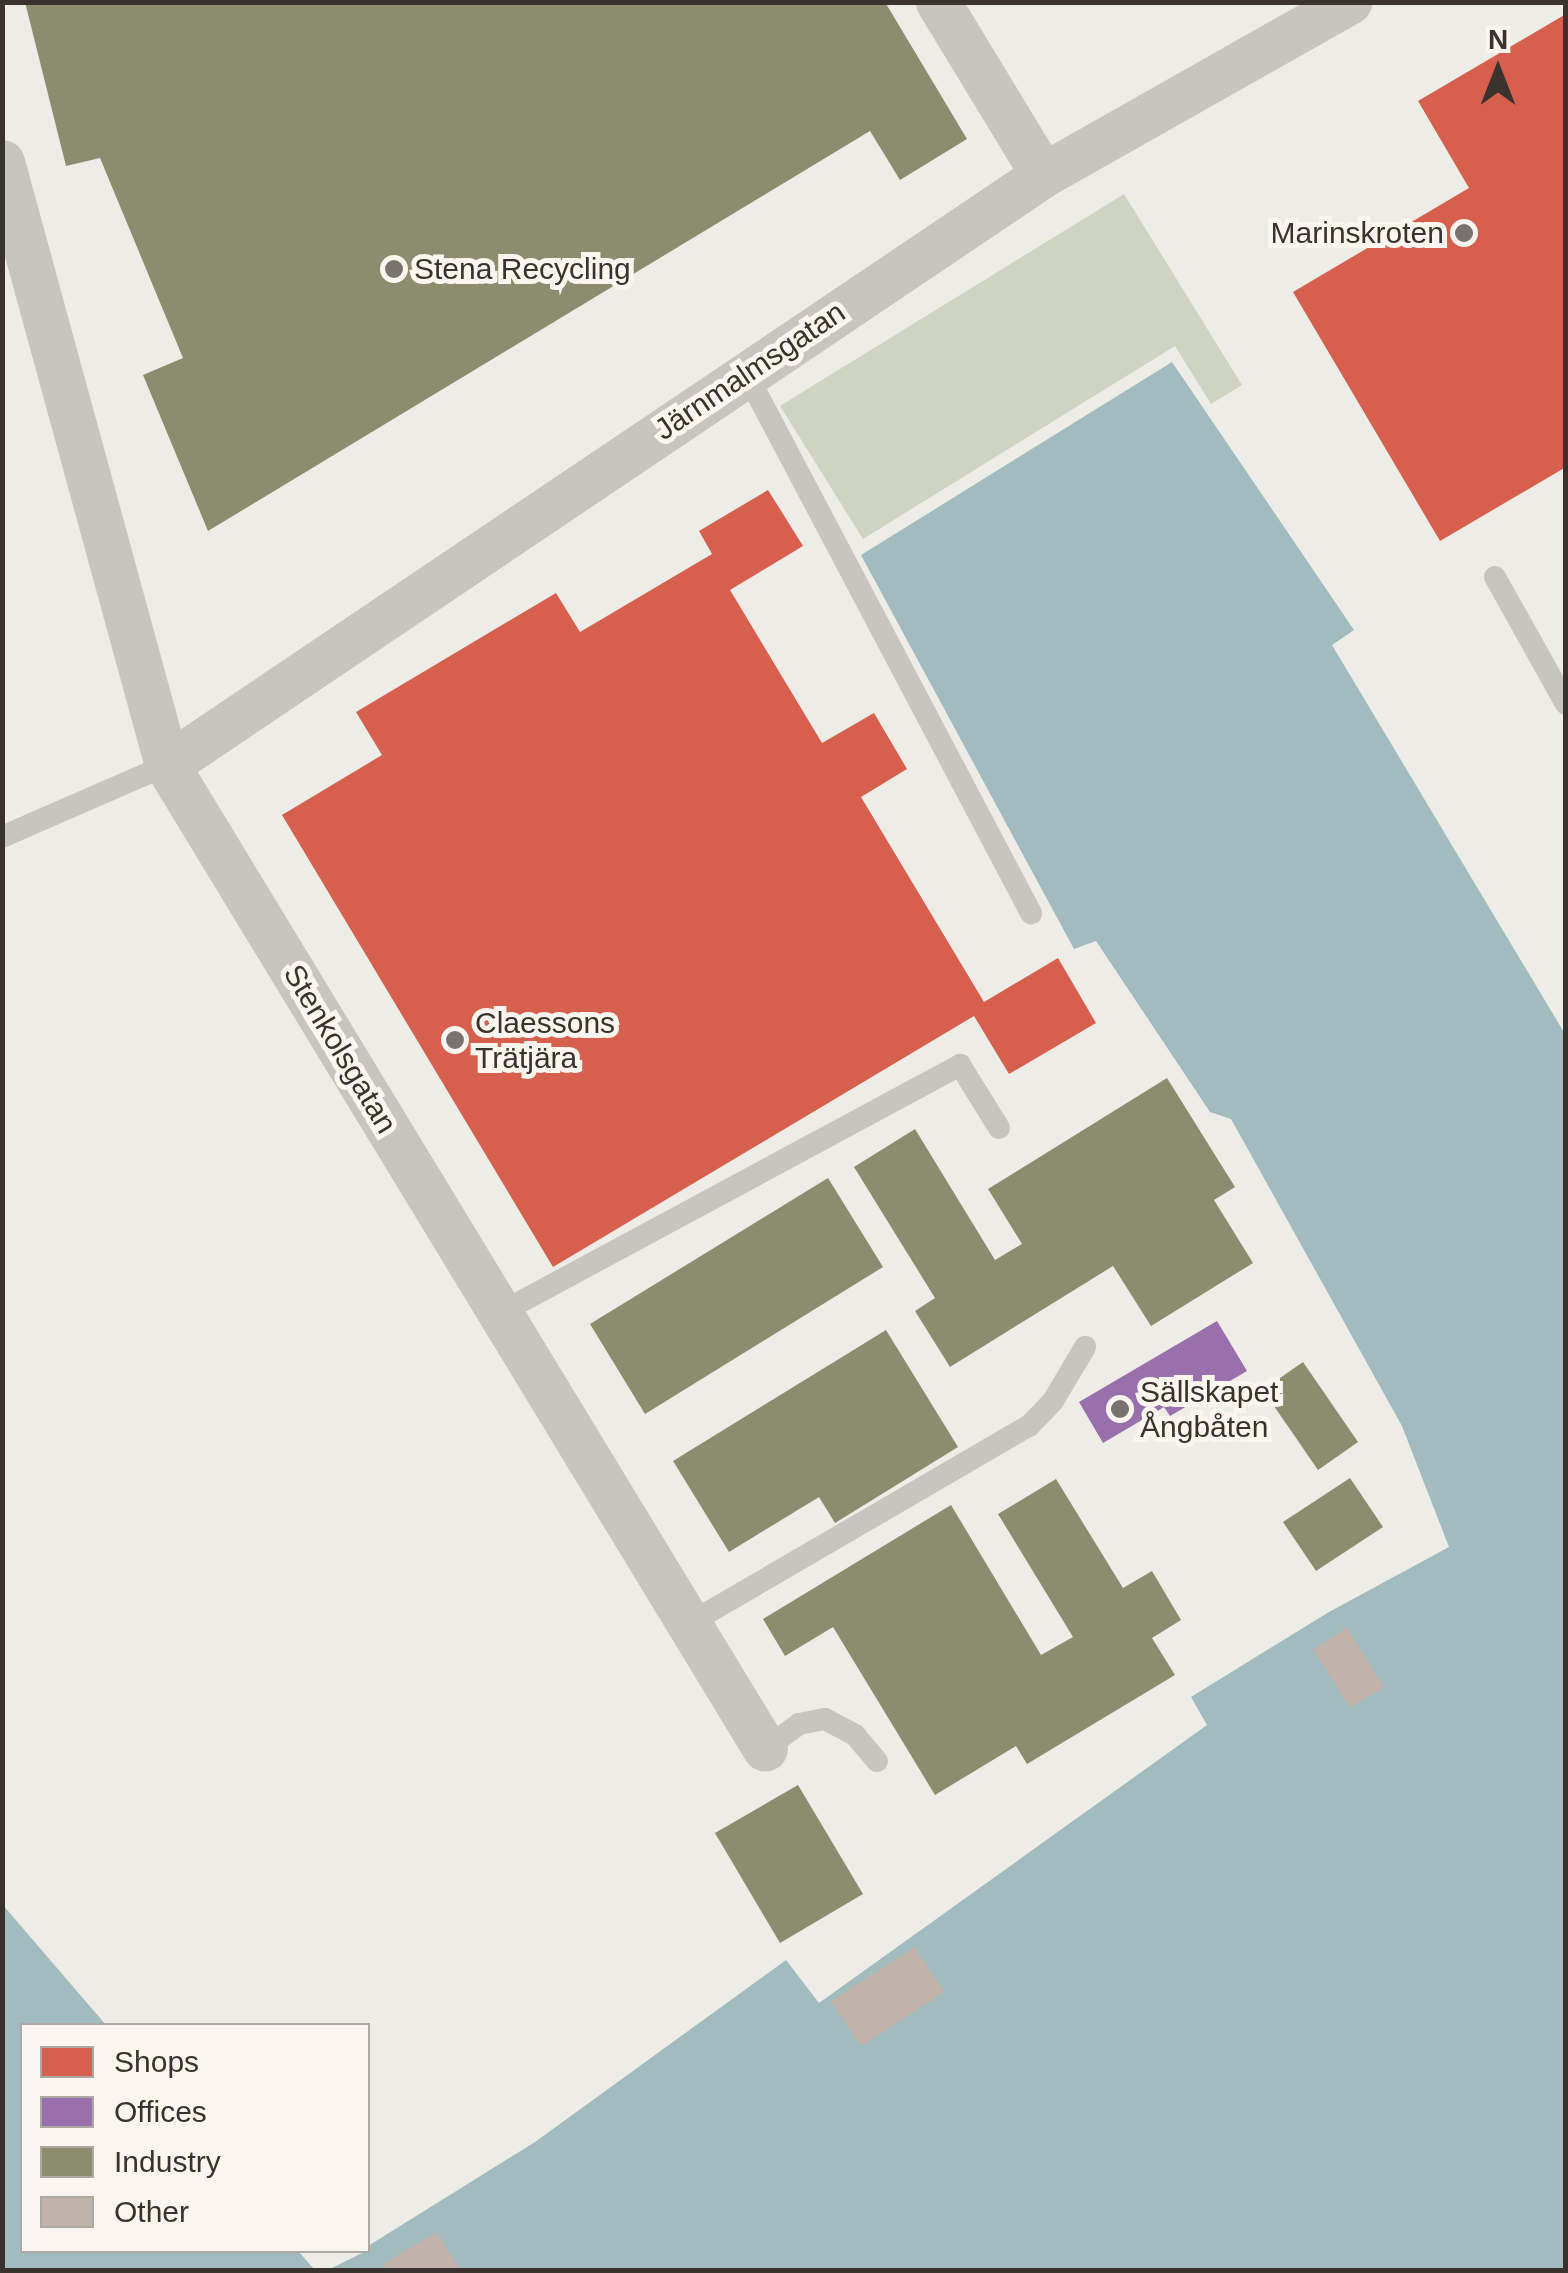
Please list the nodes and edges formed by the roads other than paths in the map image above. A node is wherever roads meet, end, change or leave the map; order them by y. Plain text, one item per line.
1 (938, 2) edge
2 (1349, 2) edge
3 (2, 162) edge
4 (1042, 176) junction
5 (746, 373) junction
6 (1495, 577) dead end
7 (1566, 704) edge
8 (168, 766) junction
9 (2, 837) edge
10 (1031, 913) dead end
11 (999, 1128) dead end
12 (500, 1313) junction
13 (1085, 1347) dead end
14 (690, 1623) junction
15 (765, 1749) joint
16 (877, 1761) dead end

1 - 4 street
2 - 4 street, Järnmalmsgatan
3 - 8 street, Stenkolsgatan
4 - 5 street, Järnmalmsgatan
5 - 8 street, Järnmalmsgatan
5 - 10 lane
6 - 7 lane
8 - 9 lane
8 - 12 street, Stenkolsgatan
11 - 12 lane
12 - 14 street, Stenkolsgatan
13 - 14 lane
14 - 15 street, Stenkolsgatan
15 - 16 lane, Stenkolsgatan

